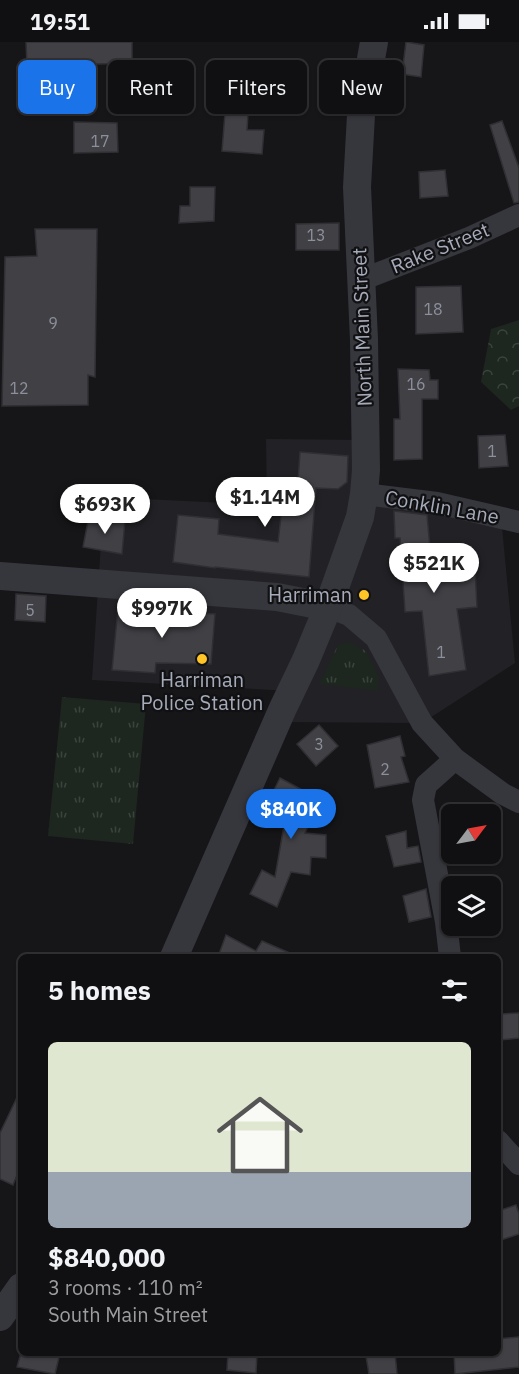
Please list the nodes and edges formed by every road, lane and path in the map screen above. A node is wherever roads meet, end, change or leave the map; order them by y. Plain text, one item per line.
1 (374, 42) edge
2 (519, 215) edge
3 (361, 280) junction
4 (364, 494) junction
5 (519, 522) edge
6 (0, 576) edge
7 (328, 607) junction
8 (455, 759) junction
9 (519, 802) edge
10 (175, 954) edge
11 (450, 954) edge
12 (501, 1144) edge
13 (519, 1164) edge
14 (18, 1291) edge
15 (0, 1317) edge

1 - 3 street, North Main Street
2 - 3 street, Rake Street
3 - 4 street, North Main Street
4 - 5 street, Conklin Lane
4 - 7 street, North Main Street
6 - 7 street
7 - 8 street
7 - 10 street, North Main Street
8 - 9 street
8 - 11 street
12 - 13 street
14 - 15 street

